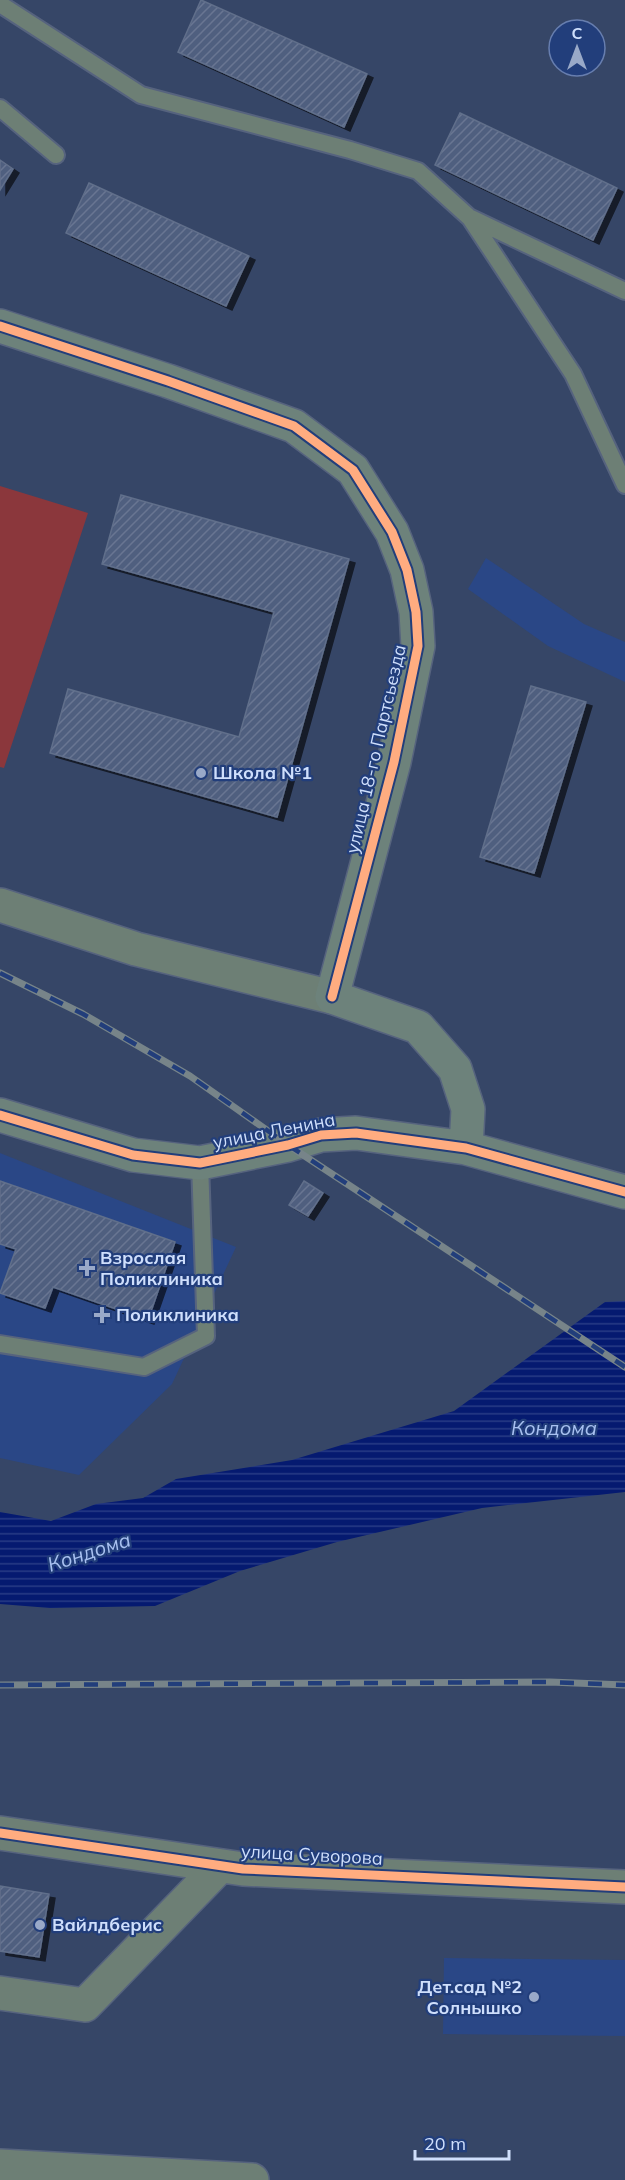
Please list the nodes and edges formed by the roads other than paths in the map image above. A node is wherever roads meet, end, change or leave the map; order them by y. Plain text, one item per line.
1 (0, 4) edge
2 (0, 108) edge
3 (56, 155) dead end
4 (470, 218) junction
5 (625, 291) edge
6 (0, 326) edge
7 (625, 485) edge
8 (0, 905) edge
9 (332, 998) junction
10 (0, 1115) edge
11 (466, 1148) junction
12 (200, 1163) junction
13 (625, 1192) edge
14 (0, 1344) edge
15 (0, 1833) edge
16 (220, 1866) junction
17 (625, 1887) edge
18 (0, 1994) edge
19 (0, 2166) edge
20 (252, 2180) edge

1 - 4 lane
2 - 3 lane
4 - 5 lane
4 - 7 lane
6 - 9 street, улица 18-го Партсьезда
8 - 9 street
9 - 11 street
10 - 12 street, улица Ленина
11 - 12 street, улица Ленина
11 - 13 street, улица Ленина
12 - 14 lane
15 - 16 street, улица Суворова
16 - 17 street, улица Суворова
16 - 18 street
19 - 20 street

